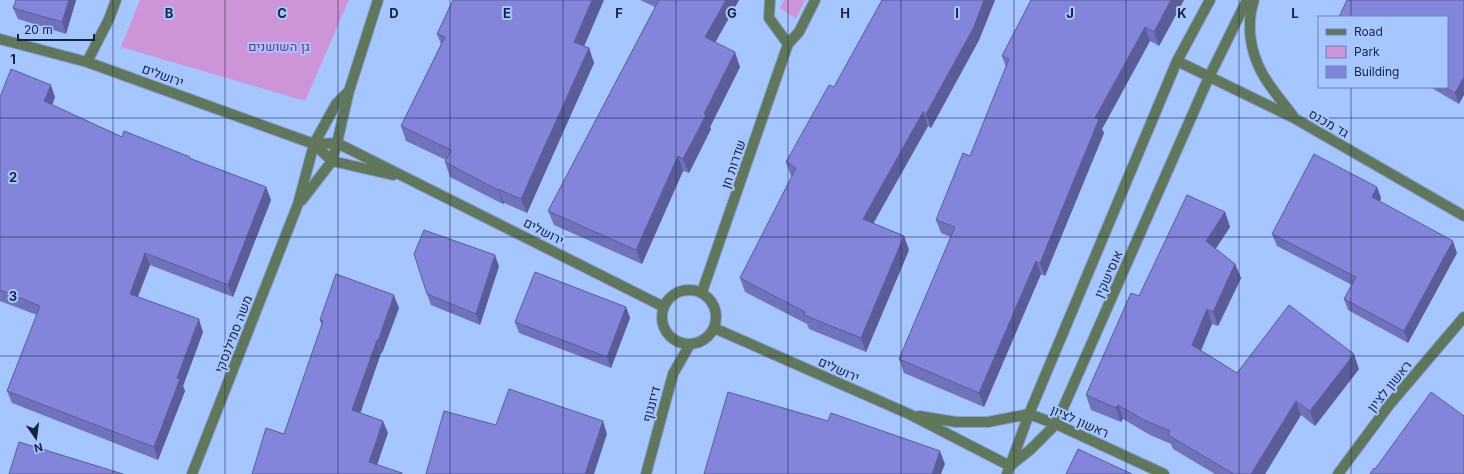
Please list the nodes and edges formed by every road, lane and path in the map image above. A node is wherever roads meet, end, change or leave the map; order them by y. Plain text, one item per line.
1 (116, 0) edge
2 (378, 0) edge
3 (770, 0) edge
4 (815, 0) edge
5 (1210, 0) edge
6 (1247, 0) edge
7 (1254, 0) edge
8 (0, 39) edge
9 (788, 44) junction
10 (1177, 61) junction
11 (87, 62) junction
12 (1209, 77) junction
13 (349, 91) junction
14 (1294, 118) junction
15 (337, 143) junction
16 (314, 144) junction
17 (332, 161) junction
18 (412, 179) junction
19 (298, 204) junction
20 (1464, 216) edge
21 (702, 292) junction
22 (664, 307) junction
23 (1464, 317) edge
24 (714, 328) junction
25 (690, 344) junction
26 (910, 414) junction
27 (1029, 414) junction
28 (1056, 424) junction
29 (1008, 470) edge
30 (192, 474) edge
31 (646, 474) edge
32 (1164, 474) edge
33 (1338, 474) edge

1 - 11 street
2 - 13 street, משה סמילנסקי
3 - 9 street
4 - 9 street, שדרות חן
5 - 10 street, אוסישקין
6 - 12 street, אוסישקין
7 - 14 street
8 - 11 street, ירושלים
9 - 21 street, שדרות חן
10 - 12 street, גד מכנס
10 - 27 street, אוסישקין
11 - 16 street, ירושלים
12 - 14 street, גד מכנס
12 - 28 street, אוסישקין
13 - 15 street, משה סמילנסקי
13 - 16 street, משה סמילנסקי
14 - 20 street, גד מכנס
15 - 16 street, ירושלים
15 - 17 street, משה סמילנסקי
15 - 18 street, ירושלים
16 - 17 street, ירושלים
16 - 19 street, משה סמילנסקי
17 - 18 street, ירושלים
17 - 19 street, משה סמילנסקי
18 - 22 street, ירושלים
19 - 30 street, משה סמילנסקי
21 - 22 street
21 - 24 street
22 - 25 street
23 - 33 street, ראשון לציון
24 - 25 street
24 - 26 street, ירושלים
25 - 31 street, דיזנגוף
26 - 27 street, ירושלים
26 - 29 street, ירושלים
27 - 28 street, ראשון לציון
27 - 29 street, אוסישקין
28 - 29 street, אוסישקין
28 - 32 street, ראשון לציון

